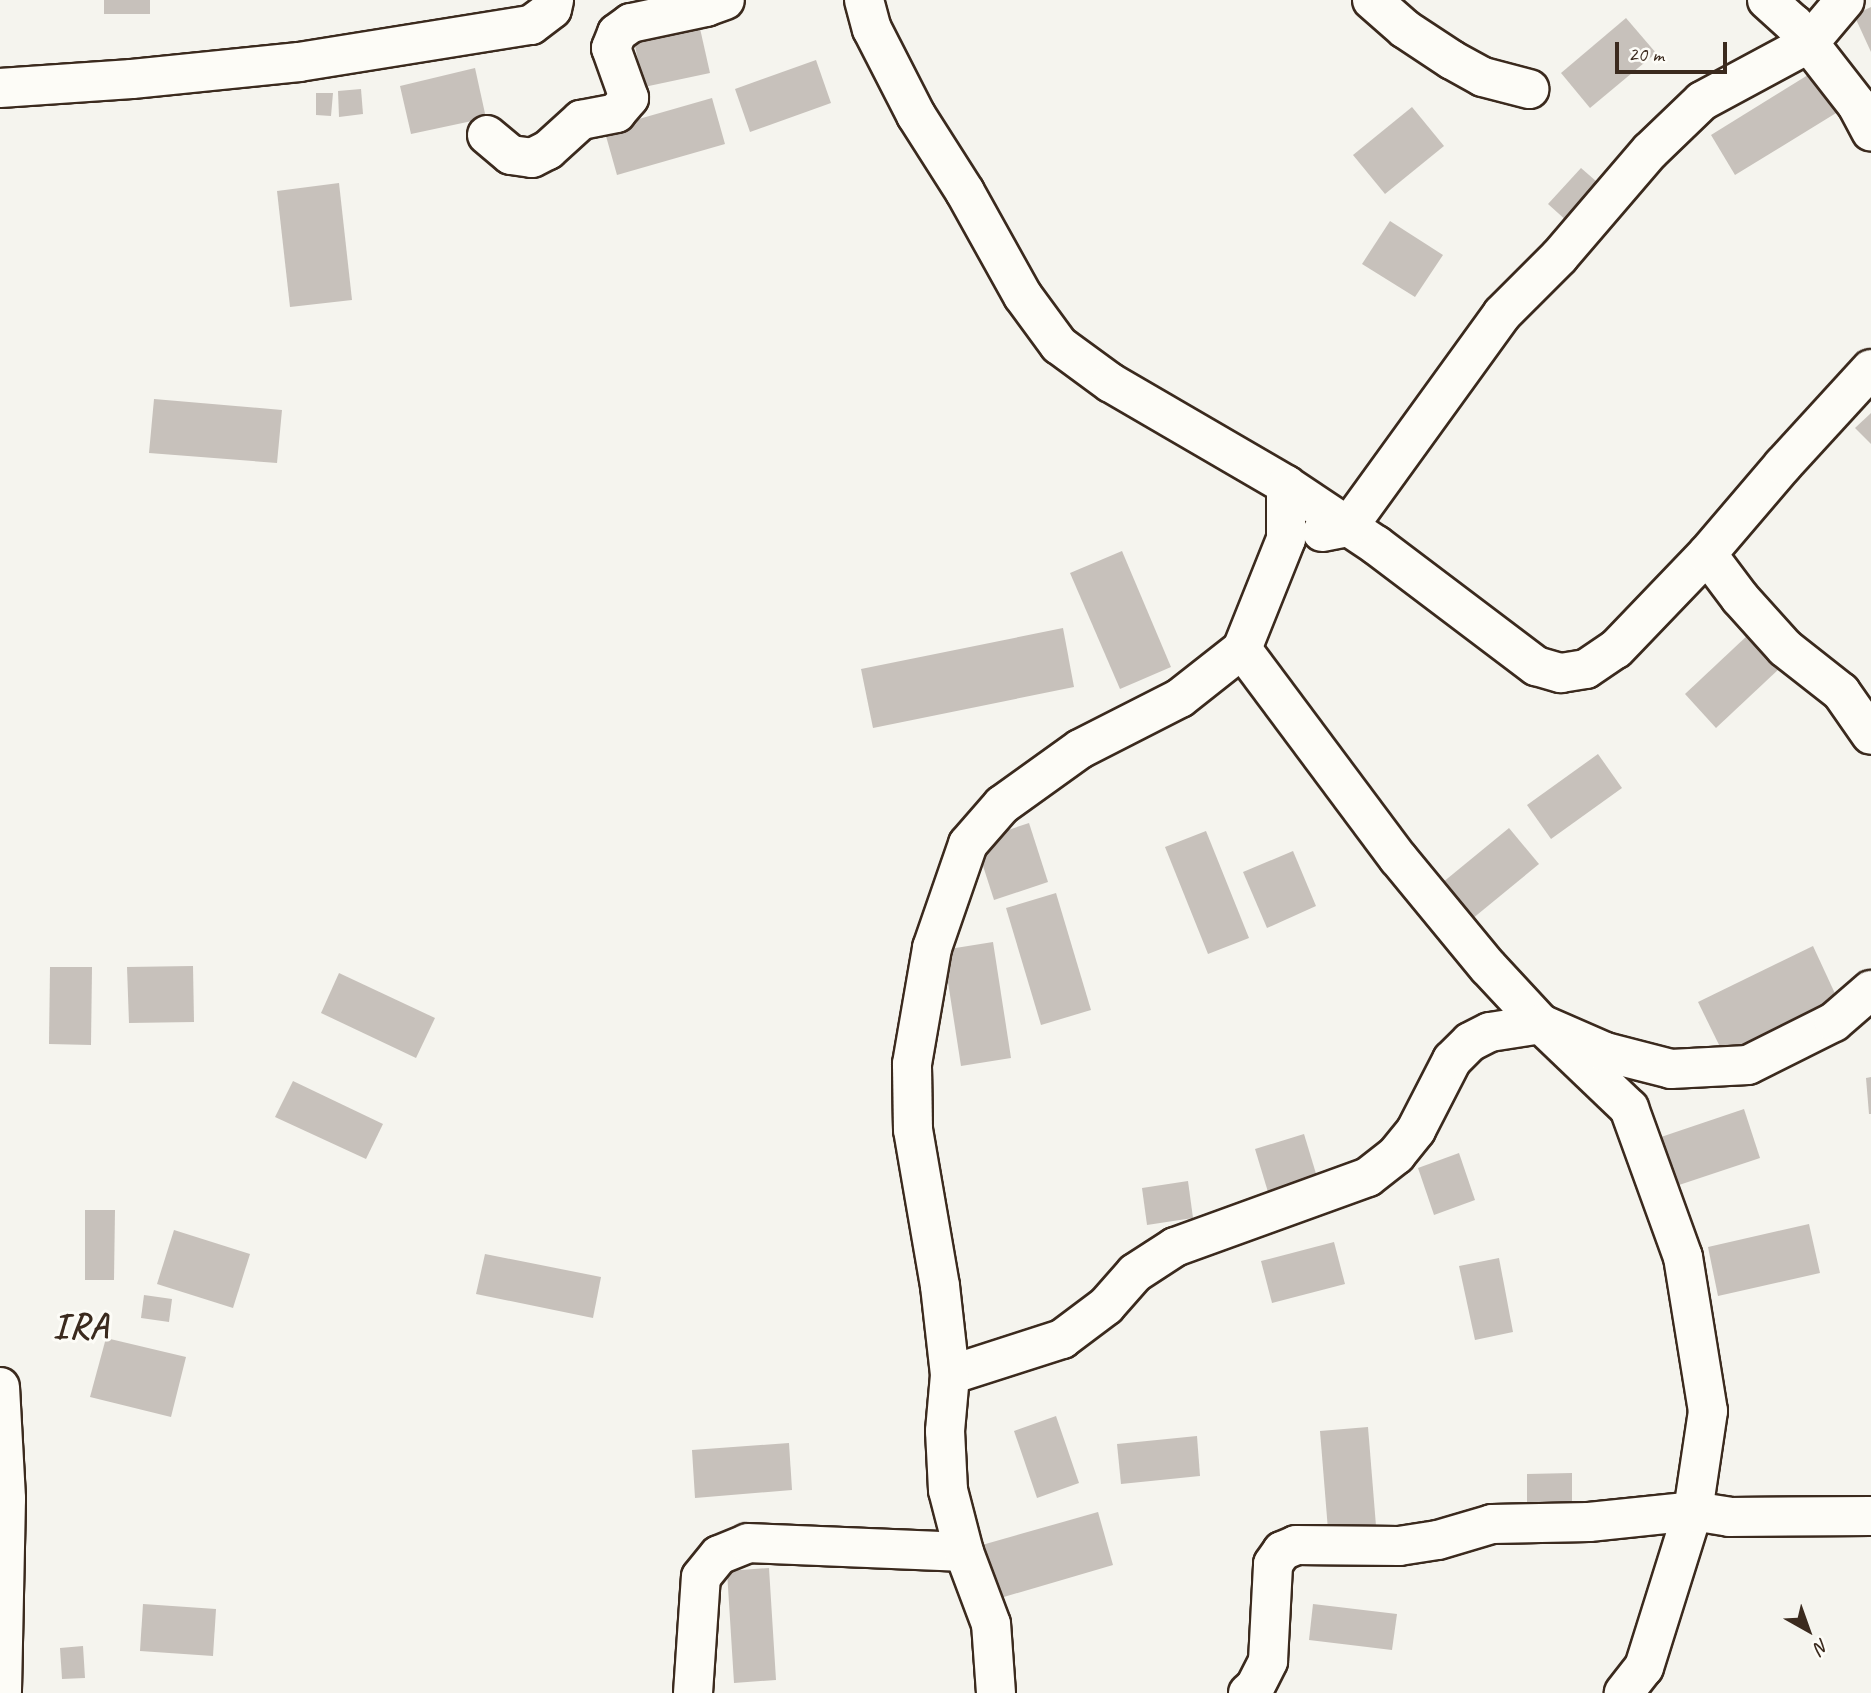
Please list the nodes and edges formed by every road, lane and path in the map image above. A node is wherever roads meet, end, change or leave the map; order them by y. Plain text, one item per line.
1 (554, 0) edge
2 (725, 0) edge
3 (864, 0) edge
4 (1372, 0) edge
5 (1766, 0) edge
6 (1845, 0) edge
7 (1809, 43) junction
8 (0, 88) edge
9 (1529, 89) dead end
10 (1871, 131) edge
11 (488, 135) dead end
12 (1871, 369) edge
13 (1286, 485) junction
14 (1348, 527) junction
15 (1286, 539) junction
16 (1707, 554) junction
17 (1242, 649) junction
18 (1871, 735) edge
19 (1871, 990) edge
20 (1541, 1024) junction
21 (950, 1375) junction
22 (0, 1387) edge
23 (1693, 1511) junction
24 (1871, 1516) edge
25 (964, 1552) junction
26 (2, 1693) edge
27 (693, 1693) edge
28 (996, 1693) edge
29 (1248, 1693) edge
30 (1624, 1693) edge

1 - 8 street
2 - 11 street
3 - 13 street
4 - 9 street
5 - 7 street
6 - 7 street
7 - 10 street
7 - 14 street
12 - 16 street
13 - 14 street
13 - 15 street
14 - 15 street
14 - 16 street
15 - 17 street
16 - 18 street
17 - 20 street
17 - 21 street
19 - 20 street
20 - 21 street
20 - 23 street
21 - 25 street
22 - 26 street
23 - 24 street
23 - 29 street
23 - 30 street
25 - 27 street
25 - 28 street

